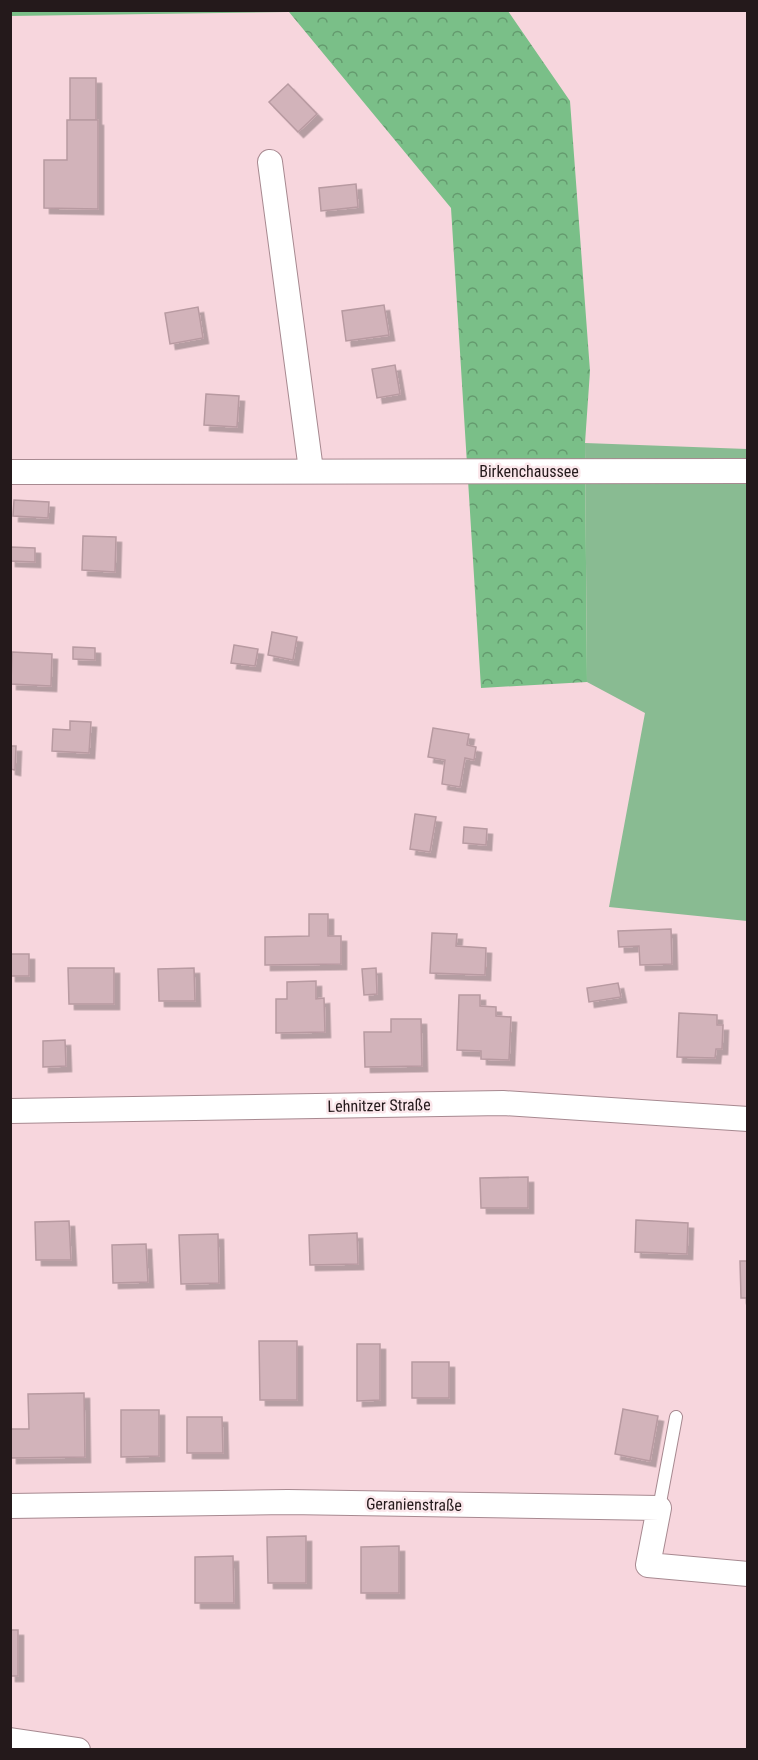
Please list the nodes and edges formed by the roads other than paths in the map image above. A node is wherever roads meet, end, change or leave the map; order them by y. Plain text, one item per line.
1 (270, 162) dead end
2 (311, 470) junction
3 (747, 471) edge
4 (10, 472) edge
5 (10, 1111) edge
6 (747, 1119) edge
7 (676, 1417) dead end
8 (10, 1506) edge
9 (659, 1508) junction
10 (747, 1574) edge
11 (10, 1740) edge
12 (78, 1749) edge

1 - 2 street
2 - 3 street, Birkenchaussee
2 - 4 street, Birkenchaussee
5 - 6 street, Lehnitzer Straße
7 - 9 lane
8 - 9 street, Geranienstraße
9 - 10 street
11 - 12 street

